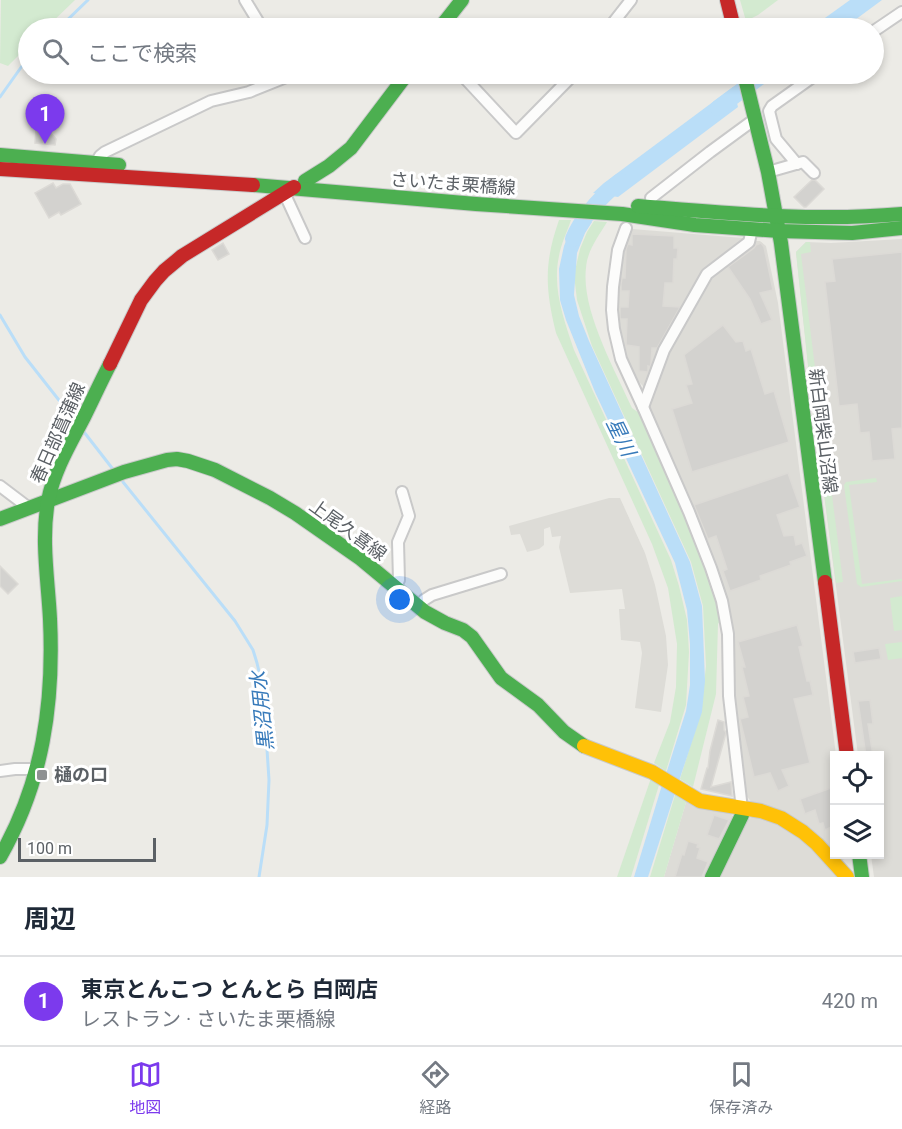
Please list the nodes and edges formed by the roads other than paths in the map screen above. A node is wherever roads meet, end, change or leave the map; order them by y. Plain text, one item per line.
1 (245, 0) edge
2 (462, 0) edge
3 (632, 0) edge
4 (727, 0) edge
5 (902, 12) edge
6 (256, 18) edge
7 (448, 18) edge
8 (617, 18) edge
9 (732, 18) edge
10 (884, 24) edge
11 (266, 84) edge
12 (399, 84) edge
13 (470, 84) edge
14 (564, 84) edge
15 (747, 84) edge
16 (803, 84) edge
17 (755, 116) junction
18 (0, 155) edge
19 (96, 163) junction
20 (797, 164) junction
21 (0, 169) edge
22 (768, 172) junction
23 (814, 173) dead end
24 (305, 181) junction
25 (287, 192) junction
26 (651, 198) dead end
27 (565, 204) junction
28 (902, 214) edge
29 (627, 216) junction
30 (778, 224) junction
31 (902, 228) edge
32 (752, 229) junction
33 (305, 238) dead end
34 (643, 407) junction
35 (0, 486) edge
36 (402, 492) dead end
37 (48, 500) junction
38 (29, 508) junction
39 (0, 519) edge
40 (501, 574) dead end
41 (394, 588) junction
42 (418, 607) junction
43 (846, 751) edge
44 (37, 769) junction
45 (0, 771) edge
46 (742, 809) junction
47 (0, 857) edge
48 (860, 859) edge
49 (712, 877) edge
50 (847, 877) edge
51 (862, 877) edge

1 - 6 street
2 - 7 main road
3 - 8 street
4 - 9 main road
5 - 10 street
11 - 19 street
12 - 24 main road, 春日部菖蒲線
13 - 14 street
15 - 17 main road, 新白岡柴山沼線
16 - 20 street
17 - 22 main road, 新白岡柴山沼線
17 - 26 street
18 - 19 main road, さいたま栗橋線
19 - 24 main road, さいたま栗橋線
20 - 22 street
20 - 23 street
21 - 25 main road, さいたま栗橋線
22 - 30 main road, 新白岡柴山沼線
24 - 25 main road, 春日部菖蒲線
24 - 27 main road, さいたま栗橋線
25 - 27 main road, さいたま栗橋線
25 - 33 street
25 - 37 main road, 春日部菖蒲線
27 - 29 main road, さいたま栗橋線
28 - 30 main road, さいたま栗橋線
29 - 30 main road, さいたま栗橋線
29 - 32 main road, さいたま栗橋線
29 - 34 street
30 - 31 main road, さいたま栗橋線
30 - 32 main road, さいたま栗橋線
30 - 43 main road, 新白岡柴山沼線
32 - 34 street
34 - 46 street
35 - 38 street
36 - 41 street
37 - 38 main road, 上尾久喜線
37 - 41 main road, 上尾久喜線
37 - 44 main road, 春日部菖蒲線
38 - 39 main road, 上尾久喜線
40 - 42 street
41 - 42 main road, 上尾久喜線
42 - 46 main road, 上尾久喜線
44 - 45 street
44 - 47 main road, 春日部菖蒲線
46 - 49 main road
46 - 50 main road, 上尾久喜線
48 - 51 main road

